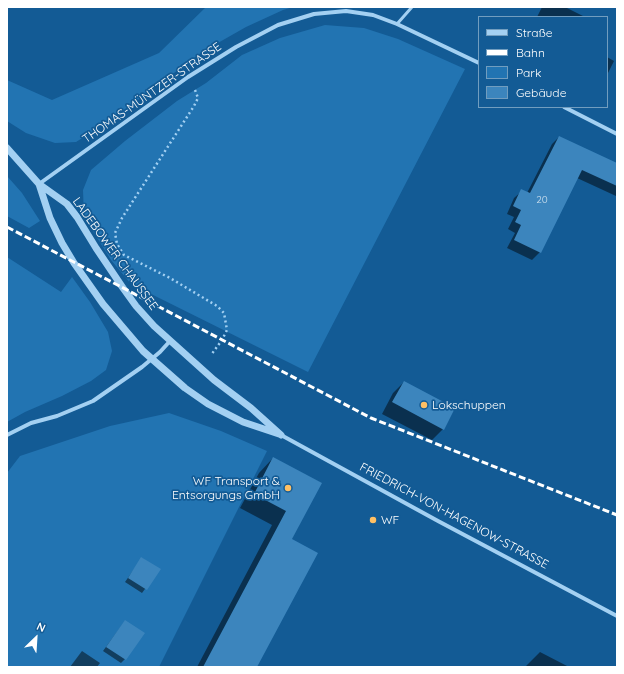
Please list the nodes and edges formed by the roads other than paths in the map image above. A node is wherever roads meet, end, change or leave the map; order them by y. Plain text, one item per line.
1 (412, 7) edge
2 (397, 24) junction
3 (478, 63) edge
4 (566, 108) edge
5 (617, 134) edge
6 (7, 148) edge
7 (39, 184) junction
8 (170, 341) junction
9 (151, 360) junction
10 (7, 435) edge
11 (282, 435) junction
12 (617, 616) edge

1 - 2 lane
2 - 3 street, THOMAS-MÜNTZER-STRASSE
2 - 7 street, THOMAS-MÜNTZER-STRASSE
4 - 5 street
6 - 7 street, LADEBOWER CHAUSSEE
7 - 8 street, LADEBOWER CHAUSSEE
7 - 9 street, LADEBOWER CHAUSSEE
8 - 9 street
8 - 11 street, FRIEDRICH-VON-HAGENOW-STRASSE
9 - 10 street
9 - 11 street, FRIEDRICH-VON-HAGENOW-STRASSE
11 - 12 street, FRIEDRICH-VON-HAGENOW-STRASSE

